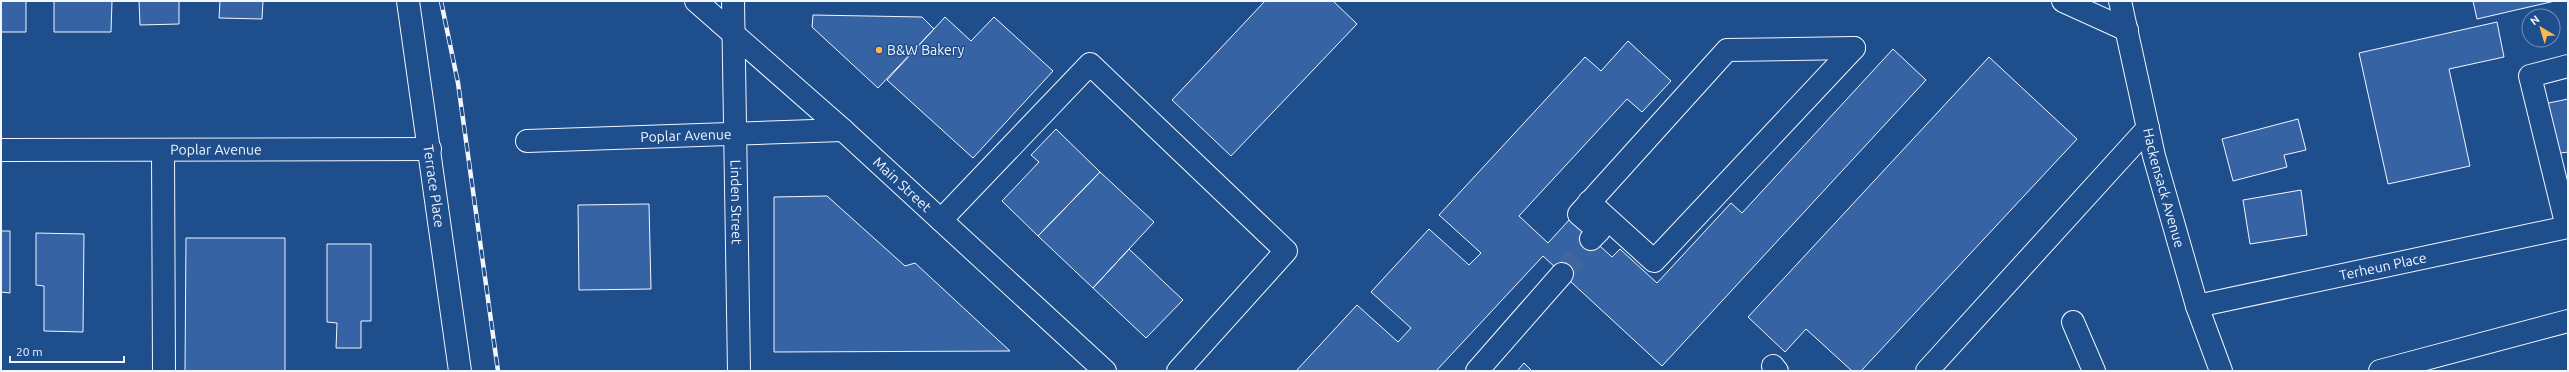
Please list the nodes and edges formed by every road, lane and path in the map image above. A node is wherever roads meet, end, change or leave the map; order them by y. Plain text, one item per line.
1 (408, 1) edge
2 (696, 1) edge
3 (733, 1) edge
4 (2063, 1) edge
5 (2120, 1) edge
6 (2127, 30) junction
7 (734, 33) junction
8 (2568, 66) edge
9 (2148, 128) junction
10 (843, 130) junction
11 (735, 135) junction
12 (528, 141) dead end
13 (430, 149) junction
14 (1, 150) edge
15 (163, 150) junction
16 (1589, 202) junction
17 (941, 220) junction
18 (2567, 227) edge
19 (1591, 239) tunnel mouth
20 (1562, 274) tunnel mouth
21 (2197, 306) junction
22 (2568, 321) edge
23 (2074, 322) dead end
24 (164, 371) edge
25 (460, 371) edge
26 (739, 371) edge
27 (1106, 371) edge
28 (1178, 371) edge
29 (1476, 371) edge
30 (1927, 371) edge
31 (2094, 371) edge
32 (2221, 371) edge
33 (2380, 371) edge

1 - 13 street, Terrace Place
2 - 7 street, Main Street
3 - 7 street, Linden Street
4 - 6 street
5 - 6 street, Hackensack Avenue
6 - 9 street, Hackensack Avenue
7 - 10 street, Main Street
7 - 11 street, Linden Street
8 - 18 street
9 - 21 street, Hackensack Avenue
9 - 30 street
10 - 11 street, Poplar Avenue
10 - 17 street, Main Street
11 - 12 street, Poplar Avenue
11 - 26 street, Linden Street
13 - 15 street, Poplar Avenue
13 - 25 street, Terrace Place
14 - 15 street, Poplar Avenue
15 - 24 street
16 - 16 street
16 - 19 street
17 - 27 street, Main Street
17 - 28 street
18 - 21 street, Terheun Place
20 - 29 street
21 - 32 street, Hackensack Avenue
22 - 33 street
23 - 31 street

